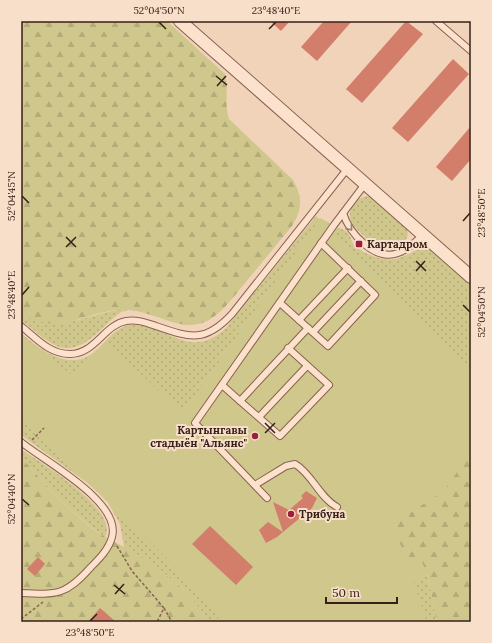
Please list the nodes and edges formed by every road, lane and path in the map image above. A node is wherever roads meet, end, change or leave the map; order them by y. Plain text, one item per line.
1 (180, 21) edge
2 (436, 21) edge
3 (471, 51) edge
4 (348, 168) junction
5 (365, 184) junction
6 (343, 213) junction
7 (423, 235) junction
8 (321, 243) junction
9 (348, 268) junction
10 (471, 278) edge
11 (361, 281) junction
12 (280, 303) junction
13 (299, 320) junction
14 (21, 326) edge
15 (310, 330) junction
16 (288, 348) junction
17 (308, 366) junction
18 (222, 385) junction
19 (240, 402) junction
20 (259, 417) junction
21 (44, 428) dead end
22 (37, 434) dead end
23 (21, 442) edge
24 (255, 485) junction
25 (267, 498) dead end
26 (337, 507) dead end
27 (113, 526) junction
28 (21, 593) edge
29 (54, 594) junction
30 (164, 608) junction
31 (21, 619) edge
32 (157, 622) edge
33 (172, 622) edge

1 - 4 street
2 - 3 lane
4 - 5 street
4 - 14 lane
5 - 6 lane
5 - 7 street
6 -> 7 lane
6 - 8 lane
7 - 10 street
8 - 9 lane
8 - 12 lane
9 - 11 lane
9 - 13 lane
11 - 15 lane
11 - 15 lane
12 - 13 lane
12 - 18 lane
13 - 15 lane
15 - 16 lane
16 - 17 lane
16 - 19 lane
17 - 20 lane
17 - 20 lane
18 - 19 lane
18 - 24 lane
19 - 20 lane
21 - 22 path
23 - 27 lane
24 - 25 lane
24 - 26 lane
27 - 29 lane
27 - 30 path
28 - 29 lane
29 - 31 path
30 - 32 path
30 - 33 path

